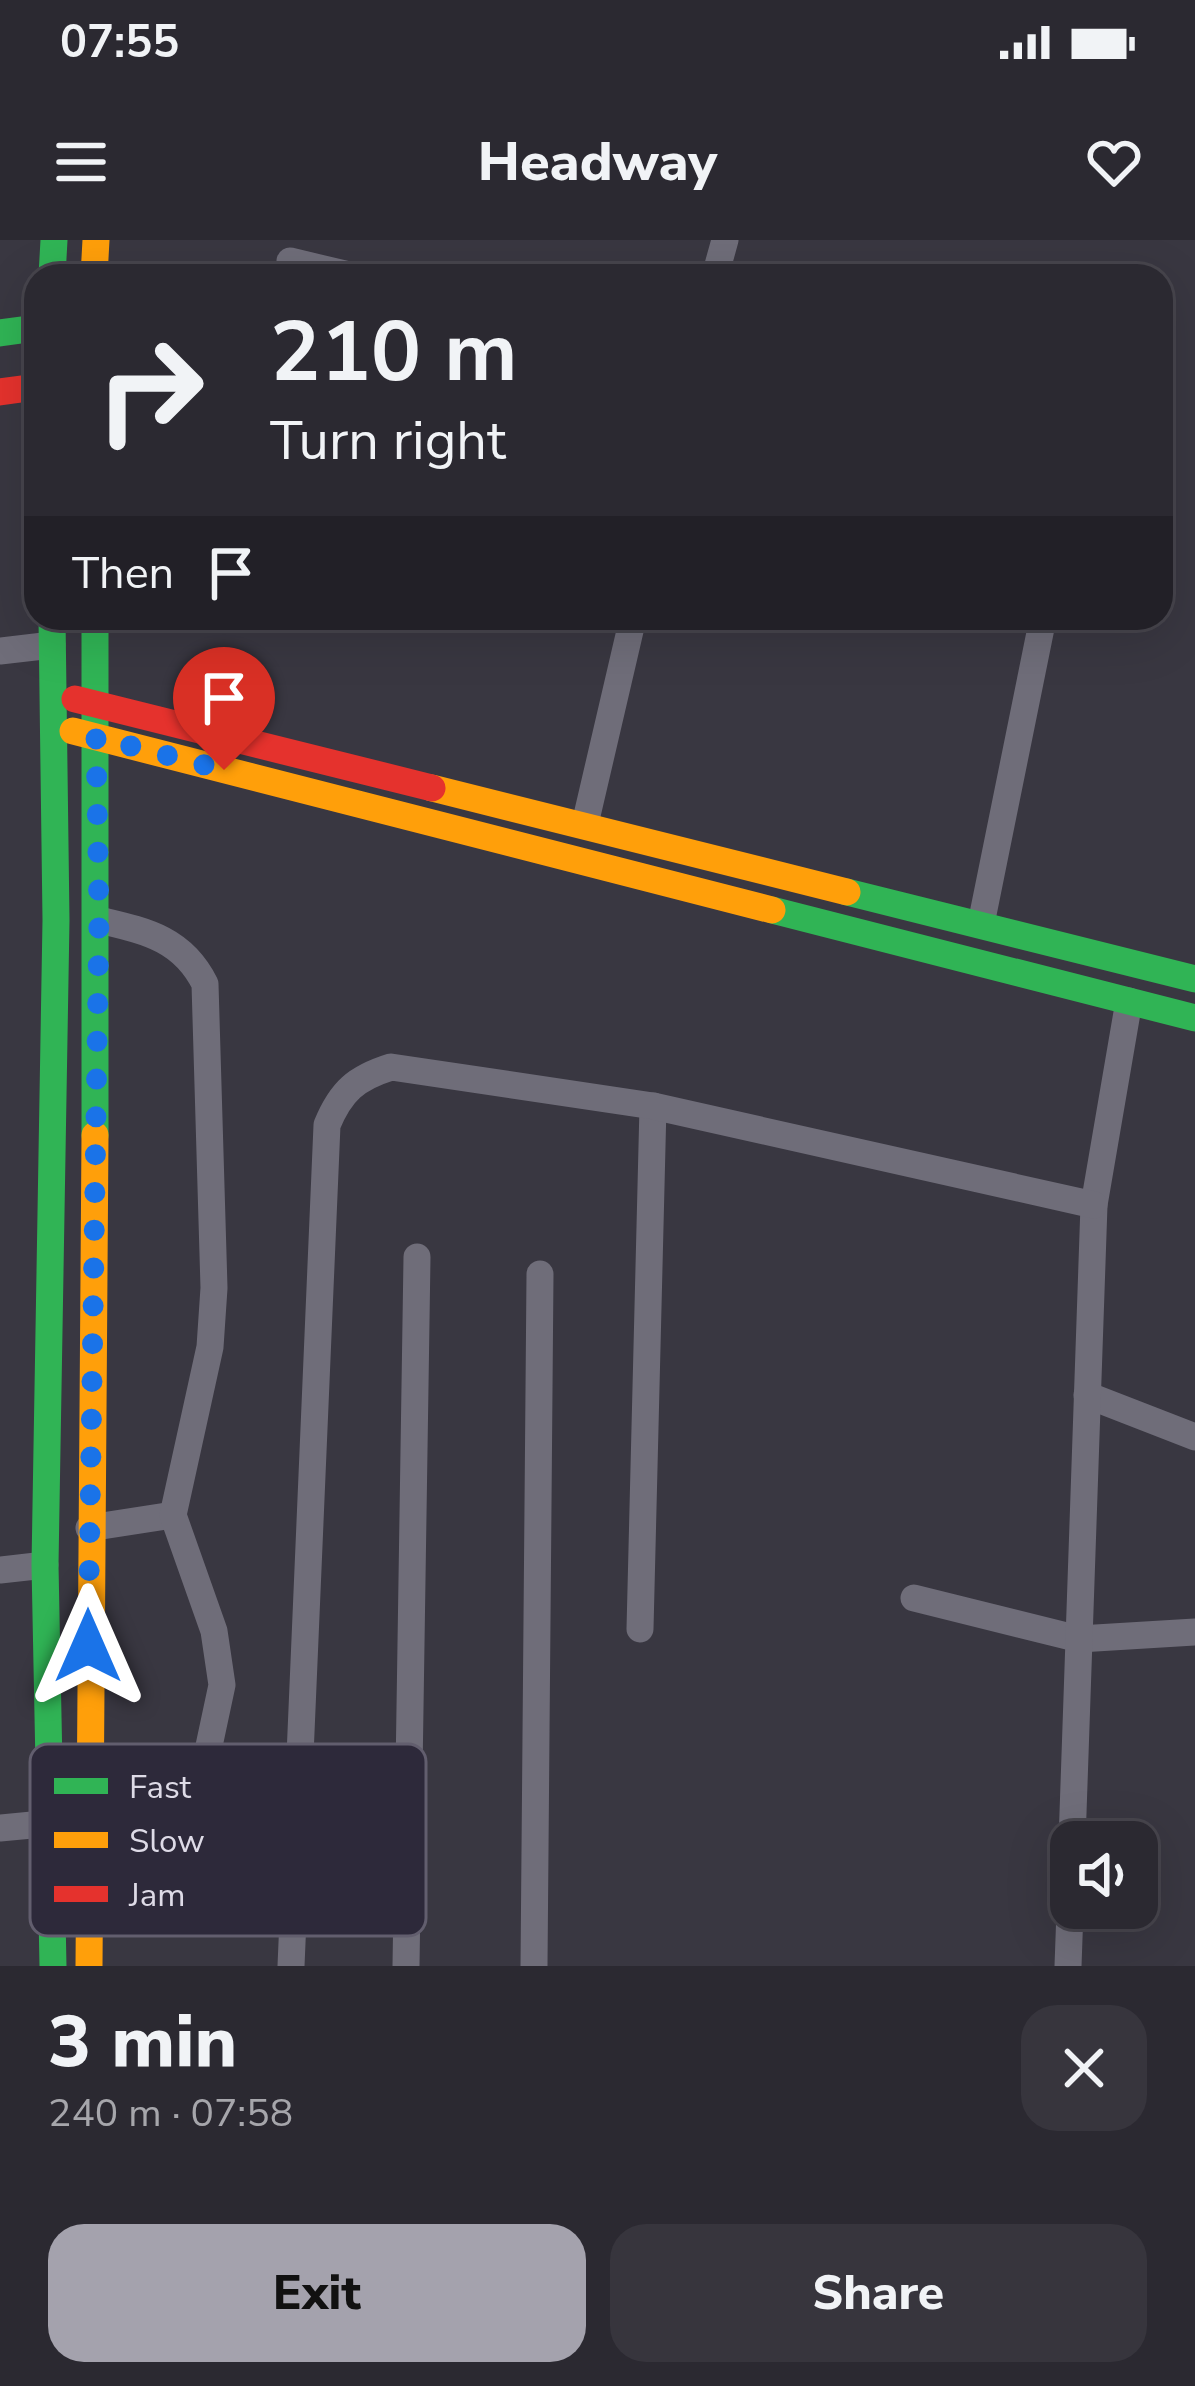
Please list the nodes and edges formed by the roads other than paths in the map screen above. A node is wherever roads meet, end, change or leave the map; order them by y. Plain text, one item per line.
1 (290, 260) dead end
2 (306, 264) edge
3 (94, 630) edge
4 (630, 630) edge
5 (1041, 630) edge
6 (52, 631) edge
7 (0, 651) edge
8 (52, 693) junction
9 (96, 704) junction
10 (54, 726) junction
11 (96, 737) junction
12 (585, 824) junction
13 (99, 920) junction
14 (981, 924) junction
15 (1195, 979) edge
16 (1129, 1001) junction
17 (1195, 1018) edge
18 (653, 1106) junction
19 (1094, 1204) junction
20 (417, 1257) dead end
21 (540, 1274) dead end
22 (1087, 1395) junction
23 (1195, 1437) edge
24 (173, 1515) junction
25 (89, 1528) junction
26 (45, 1565) junction
27 (0, 1570) edge
28 (914, 1598) dead end
29 (640, 1629) dead end
30 (1195, 1632) edge
31 (1079, 1639) junction
32 (51, 1744) edge
33 (90, 1744) edge
34 (209, 1744) edge
35 (301, 1744) edge
36 (409, 1744) edge
37 (1073, 1821) edge
38 (30, 1825) edge
39 (0, 1828) edge
40 (1069, 1929) edge
41 (89, 1936) edge
42 (292, 1936) edge
43 (406, 1936) edge
44 (89, 1966) edge
45 (291, 1966) edge
46 (406, 1966) edge
47 (534, 1966) edge
48 (1068, 1966) edge

1 - 2 street
3 - 9 street
4 - 12 street
5 - 14 street
6 - 7 street
6 - 8 street
8 - 9 street
8 - 10 street
9 - 11 street
9 - 12 street
10 - 11 street
10 - 26 street
11 - 13 street
11 - 16 street
12 - 14 street
13 - 24 street
13 - 25 street
14 - 15 street
16 - 17 street
16 - 19 street
18 - 19 street
18 - 29 street
18 - 35 street
19 - 22 street
20 - 36 street
21 - 47 street
22 - 23 street
22 - 31 street
24 - 25 street
24 - 34 street
25 - 33 street
26 - 27 street
26 - 32 street
28 - 31 street
30 - 31 street
31 - 37 street
38 - 39 street
40 - 48 street
41 - 44 street
42 - 45 street
43 - 46 street

